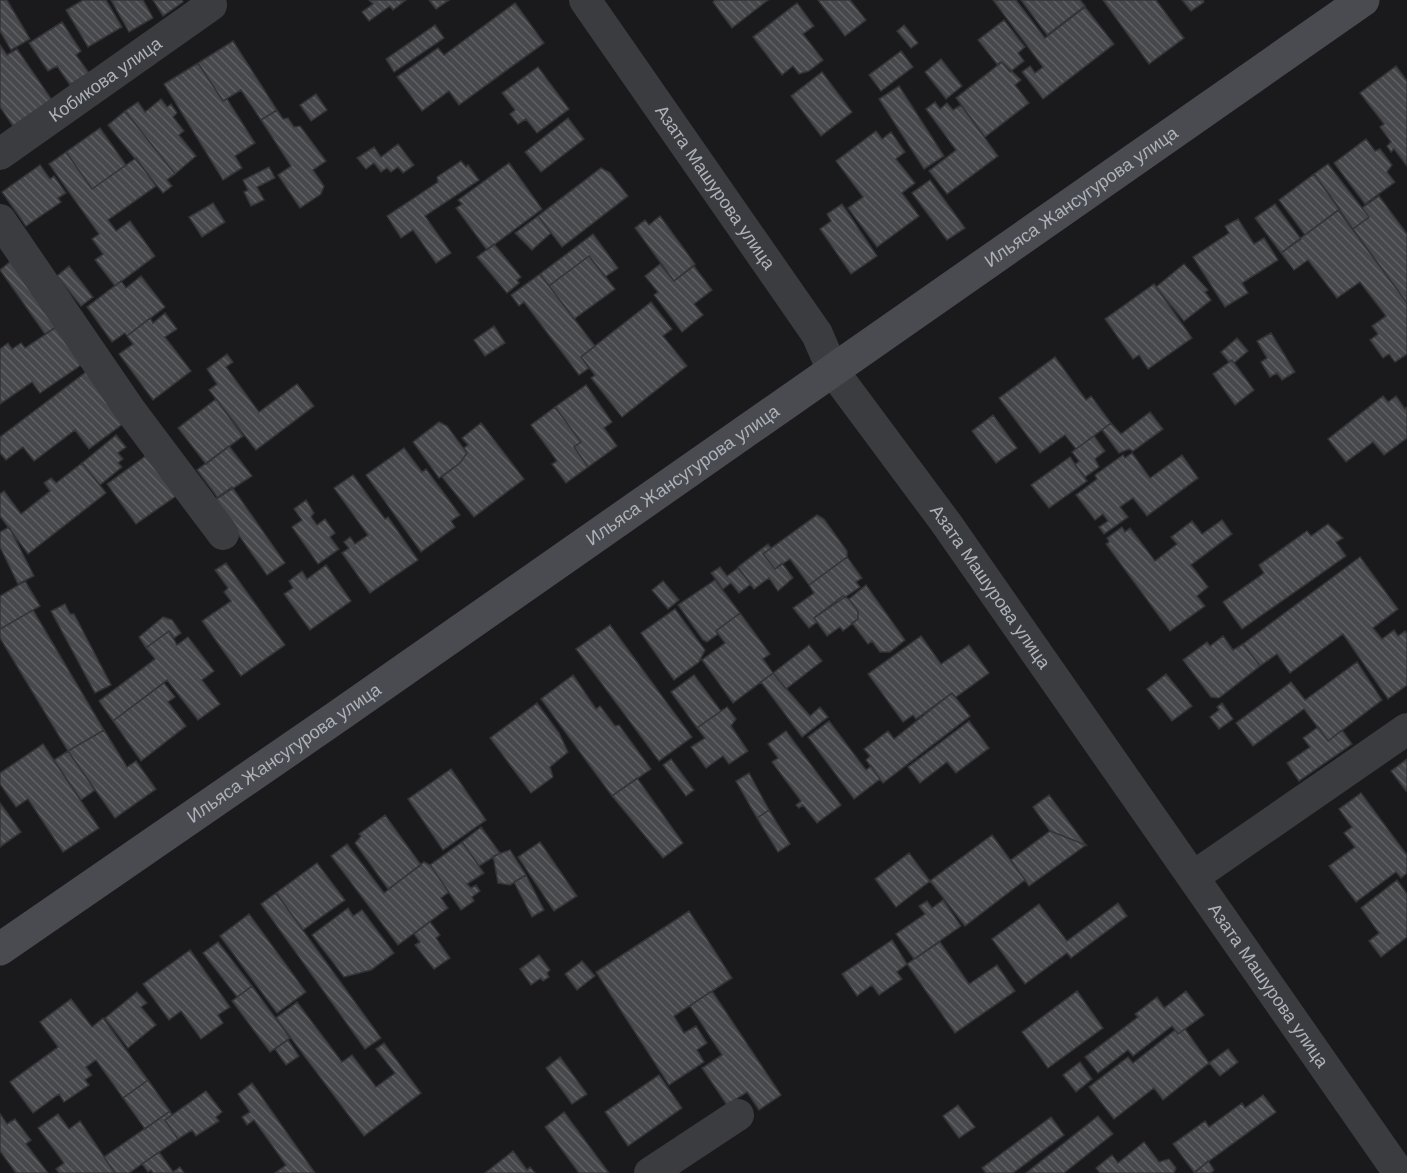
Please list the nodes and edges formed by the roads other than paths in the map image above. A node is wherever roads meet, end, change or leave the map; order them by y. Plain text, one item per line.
1 (585, 0) edge
2 (1363, 0) edge
3 (211, 5) dead end
4 (0, 154) edge
5 (0, 220) edge
6 (833, 371) junction
7 (223, 534) dead end
8 (1407, 729) edge
9 (1193, 878) junction
10 (0, 949) edge
11 (738, 1115) dead end
12 (650, 1173) edge
13 (1399, 1173) edge

1 - 6 street, Азата Машурова улица
2 - 6 street, Ильяса Жансугурова улица
3 - 4 street, Кобикова улица
5 - 7 street
6 - 9 street, Азата Машурова улица
6 - 10 street, Ильяса Жансугурова улица
8 - 9 street
9 - 13 street, Азата Машурова улица
11 - 12 street

